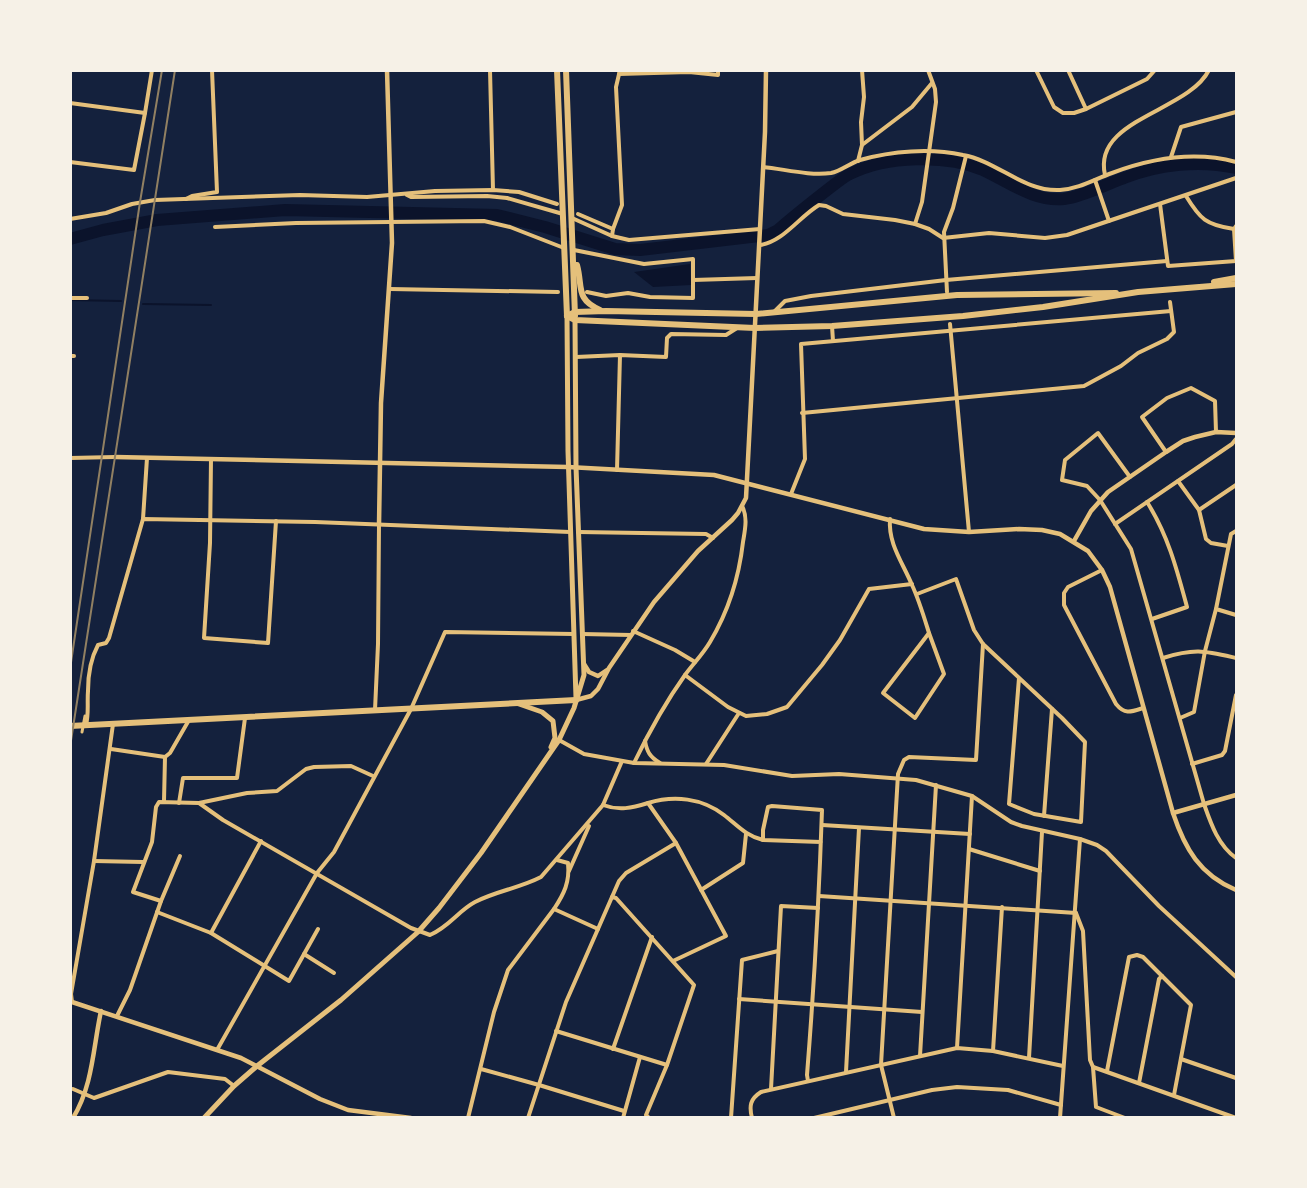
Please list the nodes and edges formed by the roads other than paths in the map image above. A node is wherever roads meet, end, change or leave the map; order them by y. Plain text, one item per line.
1 (152, 70) edge
2 (212, 70) edge
3 (387, 70) edge
4 (490, 70) edge
5 (557, 70) edge
6 (566, 70) edge
7 (718, 70) edge
8 (766, 70) edge
9 (862, 70) edge
10 (928, 70) edge
11 (1036, 70) edge
12 (1155, 70) edge
13 (1209, 70) edge
14 (689, 71) edge
15 (1069, 71) edge
16 (619, 72) edge
17 (932, 83) junction
18 (70, 103) edge
19 (1086, 109) junction
20 (1236, 112) edge
21 (145, 113) junction
22 (862, 146) junction
23 (929, 153) junction
24 (966, 157) junction
25 (1171, 157) junction
26 (858, 161) junction
27 (70, 162) edge
28 (1236, 162) edge
29 (763, 167) junction
30 (1105, 175) junction
31 (1236, 178) edge
32 (1096, 182) junction
33 (494, 190) junction
34 (405, 194) junction
35 (1186, 195) junction
36 (391, 197) junction
37 (185, 200) junction
38 (557, 204) dead end
39 (1161, 204) junction
40 (563, 217) junction
41 (574, 218) junction
42 (70, 219) edge
43 (392, 220) junction
44 (1109, 221) junction
45 (915, 224) junction
46 (215, 227) dead end
47 (1235, 228) edge
48 (613, 229) junction
49 (760, 230) junction
50 (612, 236) junction
51 (943, 238) junction
52 (760, 244) junction
53 (564, 245) junction
54 (573, 247) junction
55 (574, 259) junction
56 (1167, 261) junction
57 (757, 278) junction
58 (1236, 278) edge
59 (693, 280) junction
60 (946, 280) junction
61 (1236, 284) edge
62 (1187, 288) junction
63 (390, 289) junction
64 (558, 292) dead end
65 (587, 292) dead end
66 (947, 292) dead end
67 (1138, 292) junction
68 (70, 298) edge
69 (87, 298) dead end
70 (1170, 302) dead end
71 (606, 311) junction
72 (1171, 311) junction
73 (575, 312) junction
74 (774, 312) junction
75 (756, 314) junction
76 (567, 316) junction
77 (575, 320) junction
78 (950, 324) dead end
79 (832, 326) junction
80 (737, 327) junction
81 (755, 328) junction
82 (951, 332) junction
83 (833, 341) junction
84 (620, 356) junction
85 (576, 357) junction
86 (957, 398) junction
87 (802, 413) junction
88 (1216, 432) junction
89 (1236, 433) edge
90 (1236, 439) edge
91 (1166, 452) junction
92 (115, 457) joint
93 (70, 458) edge
94 (147, 458) junction
95 (211, 458) junction
96 (379, 462) junction
97 (568, 467) junction
98 (576, 467) junction
99 (617, 470) junction
100 (1130, 477) junction
101 (1178, 481) junction
102 (747, 484) junction
103 (1236, 485) edge
104 (791, 494) junction
105 (1100, 500) junction
106 (1147, 502) junction
107 (742, 506) junction
108 (1199, 510) junction
109 (143, 519) junction
110 (890, 519) junction
111 (210, 520) junction
112 (276, 521) junction
113 (1115, 524) junction
114 (379, 525) junction
115 (1236, 531) edge
116 (570, 532) junction
117 (578, 532) junction
118 (969, 532) junction
119 (712, 538) junction
120 (1074, 541) junction
121 (1228, 546) junction
122 (1102, 570) junction
123 (912, 584) junction
124 (916, 594) junction
125 (1216, 609) junction
126 (1236, 615) edge
127 (1152, 619) junction
128 (632, 633) junction
129 (929, 633) junction
130 (574, 634) junction
131 (582, 634) junction
132 (983, 644) junction
133 (1205, 651) junction
134 (1163, 658) junction
135 (1236, 658) edge
136 (695, 662) junction
137 (584, 664) junction
138 (609, 668) junction
139 (685, 675) junction
140 (1019, 678) junction
141 (1236, 695) edge
142 (576, 700) junction
143 (519, 704) junction
144 (1053, 708) junction
145 (1143, 708) junction
146 (411, 710) junction
147 (375, 711) junction
148 (739, 713) junction
149 (85, 716) dead end
150 (245, 717) junction
151 (1180, 718) junction
152 (189, 720) junction
153 (113, 724) junction
154 (86, 725) junction
155 (70, 726) edge
156 (82, 732) dead end
157 (559, 740) junction
158 (645, 740) junction
159 (111, 749) junction
160 (165, 757) junction
161 (547, 757) junction
162 (622, 761) junction
163 (634, 763) junction
164 (660, 764) junction
165 (706, 764) junction
166 (1192, 764) junction
167 (373, 776) junction
168 (897, 778) junction
169 (936, 785) junction
170 (1236, 795) edge
171 (972, 796) junction
172 (164, 801) junction
173 (179, 803) junction
174 (199, 803) junction
175 (648, 803) junction
176 (1204, 804) junction
177 (603, 805) junction
178 (1173, 813) junction
179 (1044, 816) junction
180 (591, 822) junction
181 (822, 825) junction
182 (859, 828) junction
183 (896, 829) junction
184 (932, 831) junction
185 (1042, 832) junction
186 (746, 834) junction
187 (970, 834) junction
188 (1080, 839) junction
189 (764, 840) junction
190 (261, 841) junction
191 (821, 842) junction
192 (572, 843) junction
193 (676, 843) junction
194 (580, 846) junction
195 (969, 849) junction
196 (180, 856) dead end
197 (1236, 858) edge
198 (557, 860) junction
199 (94, 861) junction
200 (143, 862) junction
201 (569, 872) junction
202 (1040, 872) junction
203 (318, 873) junction
204 (701, 890) junction
205 (1236, 890) edge
206 (819, 896) junction
207 (612, 897) junction
208 (855, 898) junction
209 (891, 900) junction
210 (161, 901) junction
211 (928, 903) junction
212 (964, 904) junction
213 (1002, 907) junction
214 (818, 908) junction
215 (554, 909) junction
216 (1039, 910) junction
217 (157, 912) junction
218 (1076, 913) junction
219 (318, 929) dead end
220 (598, 929) junction
221 (418, 932) junction
222 (211, 933) junction
223 (652, 937) junction
224 (778, 951) junction
225 (304, 954) junction
226 (673, 961) junction
227 (264, 966) junction
228 (334, 973) dead end
229 (1162, 976) junction
230 (1236, 977) edge
231 (739, 999) junction
232 (776, 1001) junction
233 (72, 1002) joint
234 (812, 1004) junction
235 (849, 1007) junction
236 (885, 1010) junction
237 (100, 1011) junction
238 (922, 1012) junction
239 (117, 1016) junction
240 (556, 1031) junction
241 (613, 1048) junction
242 (957, 1048) junction
243 (217, 1050) junction
244 (993, 1051) junction
245 (920, 1056) junction
246 (640, 1057) junction
247 (1029, 1058) junction
248 (1180, 1059) junction
249 (667, 1065) junction
250 (881, 1065) junction
251 (257, 1066) junction
252 (1063, 1066) junction
253 (1093, 1067) junction
254 (481, 1070) junction
255 (1107, 1071) junction
256 (846, 1072) junction
257 (1236, 1078) edge
258 (808, 1081) junction
259 (1139, 1083) junction
260 (539, 1085) junction
261 (234, 1086) junction
262 (73, 1089) dead end
263 (771, 1089) junction
264 (85, 1095) junction
265 (1174, 1095) junction
266 (890, 1100) junction
267 (1061, 1105) junction
268 (624, 1111) junction
269 (369, 1116) edge
270 (73, 1118) edge
271 (204, 1118) edge
272 (411, 1118) edge
273 (468, 1118) edge
274 (528, 1118) edge
275 (623, 1118) edge
276 (649, 1118) edge
277 (731, 1118) edge
278 (752, 1118) edge
279 (814, 1118) edge
280 (894, 1118) edge
281 (1060, 1118) edge
282 (1125, 1118) edge
283 (1236, 1118) edge

1 - 21 street
2 - 37 street
3 - 36 street
4 - 33 street
5 - 40 main road
6 - 41 main road
7 - 14 street
8 - 29 street
9 - 22 street
10 - 17 street
11 - 19 street
12 - 19 street
13 - 30 street
14 - 16 street
15 - 19 street
16 - 48 street
17 - 22 street
17 - 23 street
18 - 21 street
20 - 25 street
21 - 27 street
22 - 26 street
23 - 24 street
23 - 26 street
23 - 45 street
24 - 32 street
24 - 51 street
25 - 28 street
25 - 30 street
26 - 29 street
29 - 49 street
30 - 32 street
31 - 35 street
32 - 44 street
33 - 34 street
33 - 38 street
34 - 36 street
34 - 40 street
35 - 39 street
35 - 47 street
36 - 37 street
36 - 43 street
37 - 42 street
39 - 44 street
39 - 56 street
40 - 53 main road
41 - 48 street
41 - 50 street
41 - 54 main road
43 - 46 street
43 - 53 street
43 - 63 street
44 - 51 street
45 - 51 street
45 - 52 street
47 - 56 street
48 - 50 street
49 - 50 street
49 - 52 street
51 - 60 street
52 - 57 street
53 - 76 main road
54 - 55 main road
54 - 59 street
55 - 71 main road
55 - 73 main road
56 - 60 street
57 - 59 street
57 - 75 street
58 - 62 main road
59 - 65 street
60 - 66 street
60 - 74 street
61 - 62 main road
62 - 67 main road
63 - 64 street
63 - 96 street
67 - 74 main road
67 - 79 main road
68 - 69 street
70 - 72 street
71 - 73 main road
71 - 75 main road
72 - 82 street
72 - 86 street
73 - 76 main road
73 - 77 main road
74 - 75 main road
75 - 81 street
76 - 77 main road
76 - 97 main road
77 - 80 main road
77 - 85 main road
78 - 82 street
79 - 81 main road
79 - 83 street
80 - 81 main road
80 - 84 street
81 - 102 street
82 - 83 street
82 - 86 street
83 - 87 street
84 - 85 street
84 - 99 street
85 - 98 main road
86 - 87 street
86 - 118 street
87 - 104 street
88 - 89 street
88 - 91 street
88 - 91 street
90 - 101 street
91 - 100 street
92 - 93 street
92 - 94 street
94 - 95 street
94 - 109 street
95 - 96 street
95 - 111 street
96 - 97 street
96 - 114 street
97 - 98 street
97 - 116 main road
98 - 99 street
98 - 117 main road
99 - 102 street
100 - 105 street
100 - 105 street
101 - 106 street
101 - 108 street
102 - 104 street
102 - 107 street
103 - 108 street
104 - 110 street
105 - 113 street
105 - 120 street
106 - 113 street
106 - 127 street
107 - 119 street
107 - 136 street
108 - 121 street
109 - 111 street
109 - 154 street
110 - 118 street
110 - 123 street
111 - 112 street
111 - 112 street
112 - 114 street
113 - 127 street
114 - 116 street
114 - 147 street
115 - 121 street
116 - 130 main road
117 - 119 street
117 - 131 main road
118 - 120 street
119 - 128 street
120 - 122 street
121 - 125 street
122 - 145 street
122 - 145 street
123 - 124 street
123 - 148 street
124 - 129 street
124 - 132 street
125 - 126 street
125 - 133 street
127 - 134 street
128 - 131 street
128 - 136 street
128 - 138 street
129 - 129 street
130 - 142 main road
130 - 146 street
131 - 137 main road
132 - 140 street
132 - 168 street
133 - 134 street
133 - 135 street
133 - 151 street
134 - 151 street
136 - 139 street
137 - 138 street
137 - 142 main road
138 - 142 street
139 - 148 street
139 - 158 street
140 - 144 street
140 - 179 street
141 - 166 street
142 - 143 main road
142 - 157 main road
143 - 146 main road
143 - 161 main road
144 - 179 street
144 - 179 street
145 - 178 street
146 - 147 main road
146 - 167 street
147 - 150 main road
148 - 165 street
149 - 156 street
150 - 152 main road
150 - 173 street
151 - 166 street
152 - 153 main road
152 - 160 street
153 - 154 main road
153 - 159 street
154 - 155 main road
157 - 161 main road
157 - 162 street
158 - 163 street
158 - 164 street
159 - 160 street
159 - 199 street
160 - 172 street
161 - 221 main road
162 - 163 street
162 - 177 street
163 - 164 street
164 - 165 street
165 - 168 street
166 - 176 street
167 - 174 street
167 - 203 street
168 - 169 street
168 - 183 street
169 - 171 street
169 - 184 street
170 - 176 street
171 - 185 street
171 - 187 street
172 - 173 street
172 - 200 street
173 - 174 street
174 - 190 street
175 - 177 street
175 - 186 street
175 - 193 street
176 - 178 street
176 - 197 street
177 - 180 street
178 - 205 street
180 - 192 street
180 - 194 street
181 - 182 street
181 - 189 street
181 - 191 street
182 - 183 street
182 - 208 street
183 - 184 street
183 - 209 street
184 - 187 street
184 - 211 street
185 - 188 street
185 - 202 street
186 - 189 street
186 - 204 street
187 - 195 street
188 - 218 street
188 - 230 street
189 - 191 street
190 - 203 street
190 - 222 street
191 - 206 street
192 - 194 street
192 - 198 street
193 - 204 street
193 - 207 street
194 - 201 street
195 - 202 street
195 - 212 street
196 - 210 street
198 - 201 street
198 - 221 street
199 - 200 street
199 - 233 street
200 - 210 street
201 - 215 street
202 - 216 street
203 - 221 street
203 - 227 street
204 - 226 street
206 - 208 street
206 - 214 street
207 - 220 street
207 - 223 street
208 - 209 street
208 - 235 street
209 - 211 street
209 - 236 street
210 - 217 street
211 - 212 street
211 - 238 street
212 - 213 street
212 - 242 street
213 - 216 street
213 - 244 street
214 - 224 street
214 - 234 street
215 - 220 street
215 - 254 street
216 - 218 street
216 - 247 street
217 - 222 street
217 - 239 street
218 - 252 street
218 - 253 street
219 - 225 street
220 - 240 street
221 - 251 main road
222 - 227 street
223 - 226 street
223 - 241 street
224 - 231 street
224 - 232 street
225 - 227 street
225 - 228 street
226 - 249 street
227 - 243 street
229 - 248 street
229 - 255 street
229 - 259 street
231 - 232 street
231 - 277 street
232 - 234 street
232 - 263 street
233 - 237 street
234 - 235 street
234 - 258 street
235 - 236 street
235 - 256 street
236 - 238 street
236 - 250 street
237 - 239 street
237 - 264 street
238 - 245 street
239 - 243 street
240 - 241 street
240 - 260 street
241 - 246 street
242 - 244 street
242 - 245 street
243 - 251 street
244 - 247 street
245 - 250 street
246 - 249 street
246 - 268 street
247 - 252 street
248 - 257 street
248 - 265 street
249 - 276 street
250 - 256 street
250 - 266 street
251 - 261 main road
251 - 269 street
252 - 267 street
253 - 255 street
253 - 282 street
254 - 260 street
254 - 273 street
255 - 259 street
256 - 258 street
258 - 263 street
259 - 265 street
260 - 268 street
260 - 274 street
261 - 264 street
261 - 271 main road
262 - 264 street
263 - 278 street
264 - 270 street
265 - 283 street
266 - 267 street
266 - 279 street
266 - 280 street
267 - 281 street
268 - 275 street
269 - 272 street

